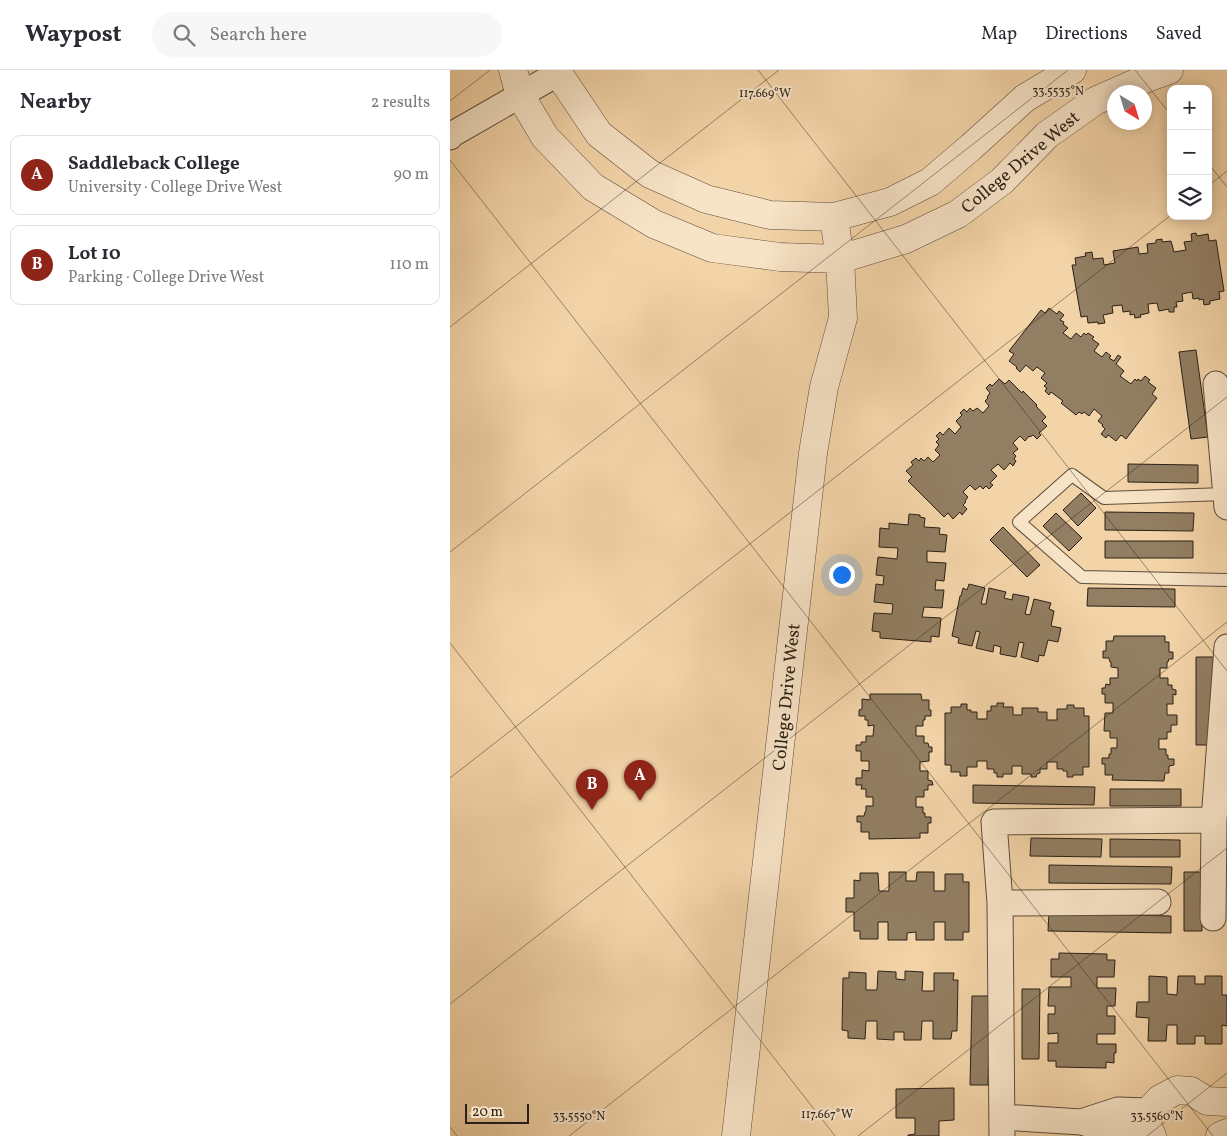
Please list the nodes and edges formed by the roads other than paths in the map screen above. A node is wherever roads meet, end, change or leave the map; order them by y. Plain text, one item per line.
1 (1072, 70) edge
2 (1169, 70) edge
3 (557, 72) edge
4 (516, 82) edge
5 (450, 137) edge
6 (834, 217) junction
7 (840, 259) junction
8 (1216, 384) dead end
9 (1226, 500) edge
10 (1227, 580) edge
11 (1227, 647) edge
12 (1226, 678) edge
13 (1214, 820) junction
14 (1158, 902) dead end
15 (1000, 903) junction
16 (1214, 918) dead end
17 (1227, 1102) edge
18 (1081, 1122) junction
19 (1151, 1124) edge
20 (1002, 1126) edge
21 (1227, 1134) edge
22 (736, 1136) edge
23 (1138, 1136) edge
24 (1220, 1136) edge

1 - 6 street
2 - 7 street, College Drive West
3 - 4 street
3 - 6 street
4 - 5 street
4 - 7 street, College Drive West
6 - 7 street, College Drive West
7 - 22 street, College Drive West
8 - 9 street
9 - 10 lane
11 - 12 street
12 - 13 street
13 - 15 street
13 - 16 street
14 - 15 street
15 - 20 street
17 - 19 street
18 - 19 street
18 - 20 street
18 - 23 street
21 - 24 street

